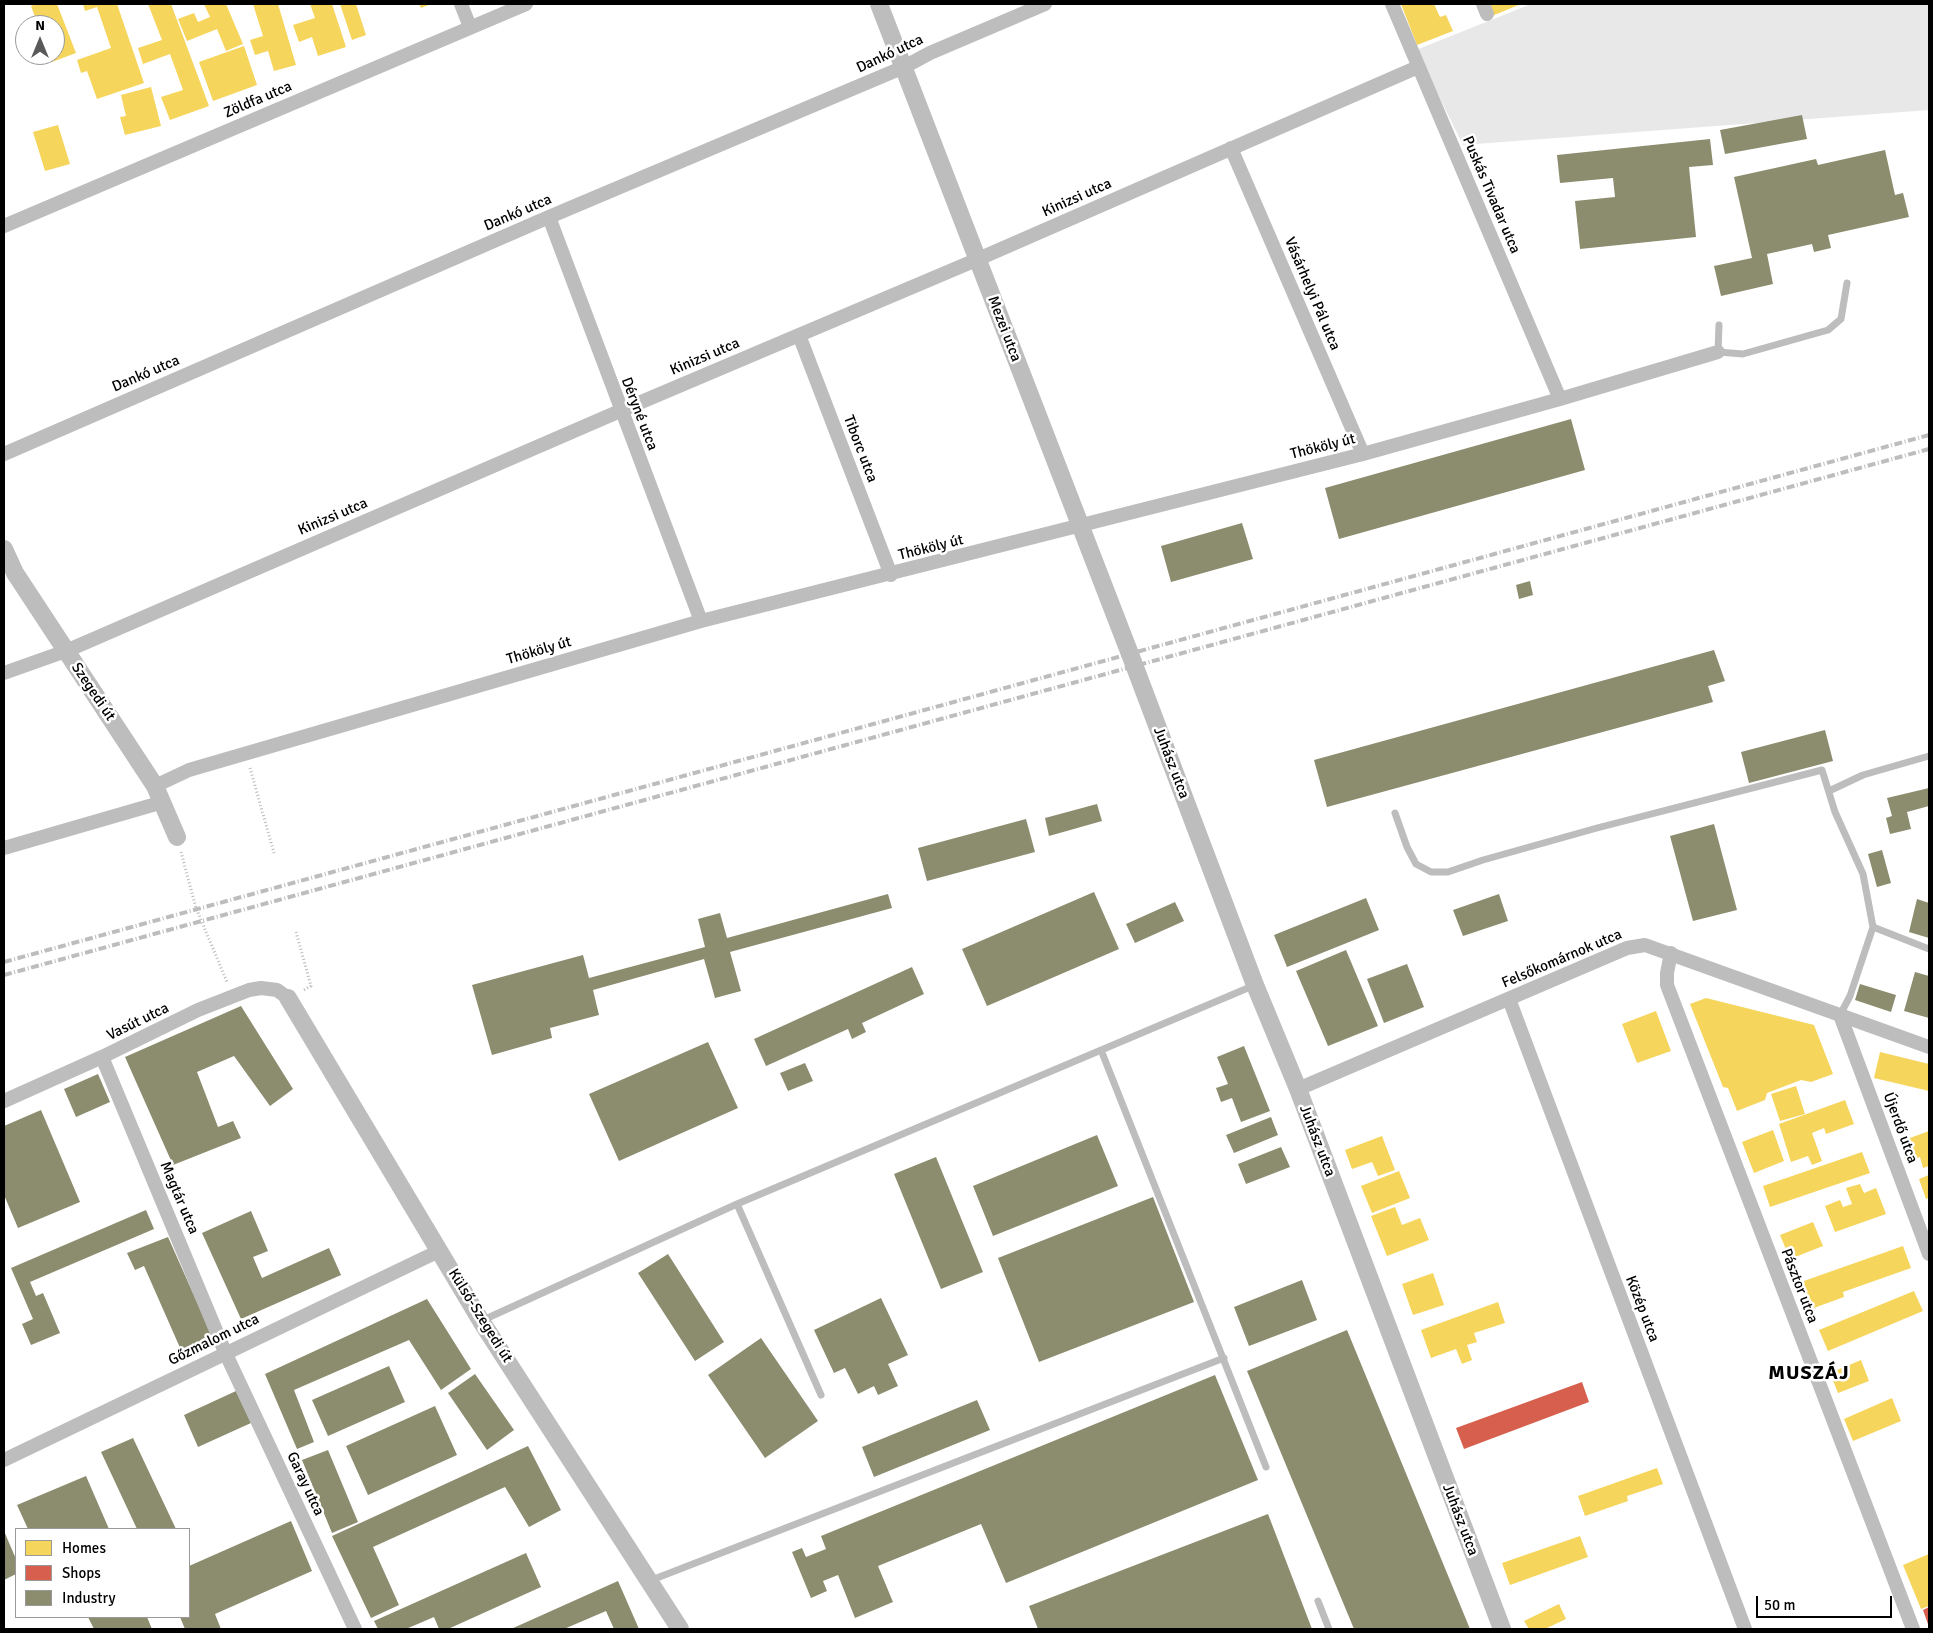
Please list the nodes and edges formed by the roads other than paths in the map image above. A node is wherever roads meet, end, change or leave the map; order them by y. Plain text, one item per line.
1 (461, 4) edge
2 (526, 4) edge
3 (878, 4) edge
4 (1045, 4) edge
5 (1392, 4) edge
6 (470, 28) junction
7 (904, 67) junction
8 (1418, 67) junction
9 (1232, 148) junction
10 (549, 217) junction
11 (4, 226) edge
12 (976, 260) junction
13 (1847, 283) dead end
14 (1719, 324) dead end
15 (799, 334) junction
16 (1718, 352) junction
17 (1560, 399) junction
18 (620, 410) junction
19 (4, 454) edge
20 (1363, 454) junction
21 (1081, 526) junction
22 (4, 549) edge
23 (890, 575) junction
24 (701, 621) junction
25 (66, 651) junction
26 (1130, 654) joint
27 (4, 673) edge
28 (1929, 756) edge
29 (155, 786) junction
30 (1829, 792) junction
31 (163, 802) junction
32 (1395, 813) dead end
33 (177, 837) road end
34 (4, 848) edge
35 (1873, 927) junction
36 (1929, 949) edge
37 (1671, 952) junction
38 (1255, 984) junction
39 (288, 998) joint
40 (1509, 999) junction
41 (1840, 1015) junction
42 (1929, 1047) edge
43 (1101, 1050) junction
44 (102, 1058) junction
45 (1298, 1089) junction
46 (4, 1101) edge
47 (737, 1204) junction
48 (439, 1250) junction
49 (1929, 1254) edge
50 (481, 1320) junction
51 (225, 1352) junction
52 (1224, 1358) junction
53 (821, 1395) dead end
54 (4, 1460) edge
55 (1266, 1467) dead end
56 (649, 1581) junction
57 (1318, 1601) dead end
58 (355, 1629) edge
59 (680, 1629) edge
60 (1329, 1629) edge
61 (1502, 1629) edge
62 (1745, 1629) edge
63 (1913, 1629) edge

1 - 6 street
2 - 6 street, Zöldfa utca
3 - 7 street, Mezei utca
4 - 7 street, Dankó utca
5 - 8 street, Puskás Tivadar utca
6 - 11 street, Zöldfa utca
7 - 10 street, Dankó utca
7 - 12 street, Mezei utca
8 - 9 street, Kinizsi utca
8 - 17 street, Puskás Tivadar utca
9 - 12 street, Kinizsi utca
9 - 20 street, Vásárhelyi Pál utca
10 - 18 street, Déryné utca
10 - 19 street, Dankó utca
12 - 15 street, Kinizsi utca
12 - 21 street, Mezei utca
13 - 16 lane
14 - 16 lane
15 - 18 street, Kinizsi utca
15 - 23 street, Tiborc utca
16 - 17 street, Thököly út
17 - 20 street, Thököly út
18 - 24 street, Déryné utca
18 - 25 street, Kinizsi utca
20 - 21 street, Thököly út
21 - 23 street, Thököly út
21 - 26 street, Mezei utca
22 - 25 street, Szegedi út
23 - 24 street, Thököly út
24 - 29 street, Thököly út
25 - 27 street, Kinizsi utca
25 - 29 street, Szegedi út
26 - 38 street, Juhász utca
28 - 30 lane
29 - 31 street, Szegedi út
30 - 32 lane
30 - 35 lane
31 - 33 street, Szegedi út
31 - 34 street
35 - 36 lane
35 - 41 lane
37 - 40 street, Felsőkomárnok utca
37 - 41 street, Felsőkomárnok utca
37 - 63 street, Pásztor utca
38 - 43 lane
38 - 45 street, Juhász utca
39 - 44 street, Vasút utca
39 - 48 street, Külső-Szegedi út
40 - 45 street, Felsőkomárnok utca
40 - 62 street, Közép utca
41 - 42 street, Felsőkomárnok utca
41 - 49 street, Újerdő utca
43 - 47 lane
43 - 52 lane
44 - 46 street, Vasút utca
44 - 51 street, Magtár utca
45 - 61 street, Juhász utca
47 - 50 lane
47 - 53 lane
48 - 50 street, Külső-Szegedi út
48 - 51 street, Gőzmalom utca
50 - 56 street, Külső-Szegedi út
51 - 54 street, Gőzmalom utca
51 - 58 street, Garay utca
52 - 55 lane
52 - 56 lane
56 - 59 street, Külső-Szegedi út
57 - 60 lane

